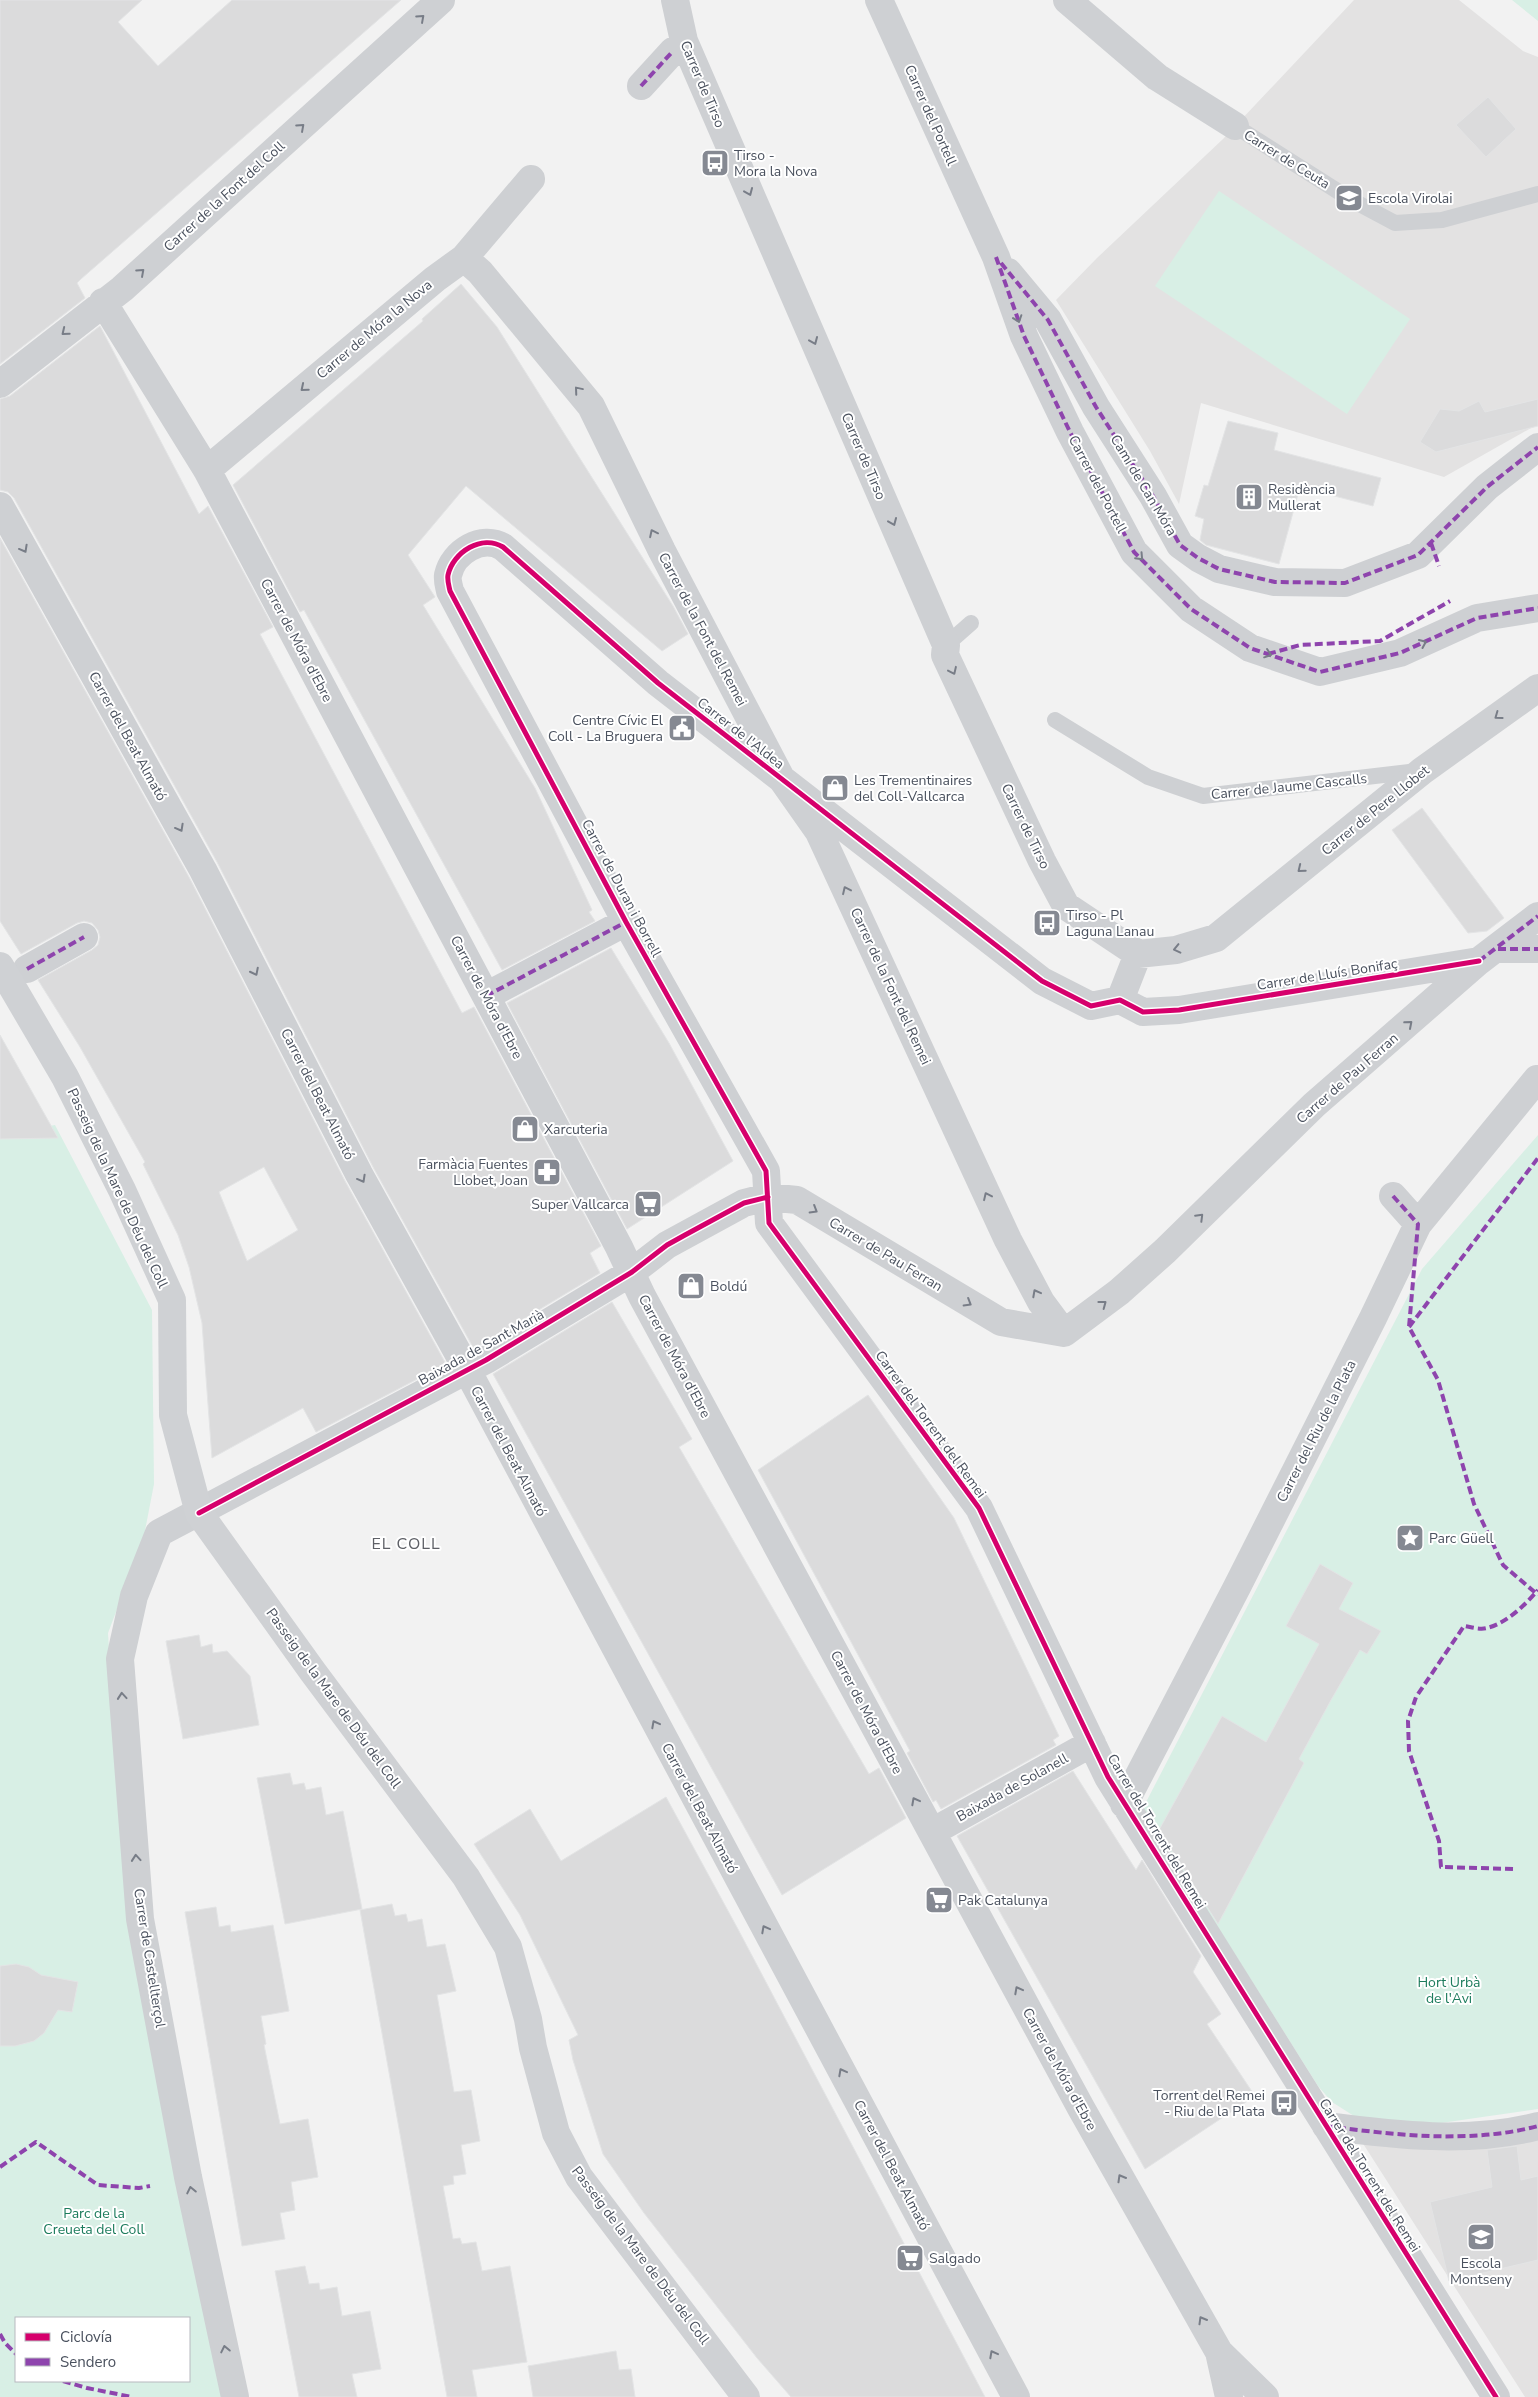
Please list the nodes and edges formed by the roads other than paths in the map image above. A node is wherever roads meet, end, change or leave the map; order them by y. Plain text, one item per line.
1 (441, 0) edge
2 (675, 0) edge
3 (879, 0) edge
4 (1067, 0) edge
5 (672, 51) dead end
6 (642, 86) dead end
7 (1235, 126) joint
8 (532, 179) dead end
9 (1538, 194) edge
10 (996, 257) junction
11 (464, 258) junction
12 (103, 302) junction
13 (0, 384) edge
14 (1538, 447) edge
15 (207, 470) junction
16 (0, 506) edge
17 (450, 591) joint
18 (1538, 608) edge
19 (971, 623) dead end
20 (946, 645) junction
21 (1538, 688) edge
22 (1055, 720) dead end
23 (1422, 771) junction
24 (781, 778) junction
25 (1538, 916) edge
26 (626, 922) junction
27 (84, 937) dead end
28 (1538, 949) edge
29 (1138, 954) junction
30 (1489, 955) junction
31 (0, 966) edge
32 (27, 969) dead end
33 (486, 996) junction
34 (1120, 1000) junction
35 (1537, 1079) edge
36 (1393, 1196) dead end
37 (768, 1197) junction
38 (1418, 1224) junction
39 (632, 1272) junction
40 (1064, 1333) junction
41 (466, 1369) junction
42 (199, 1513) junction
43 (1092, 1743) junction
44 (1124, 1804) junction
45 (932, 1832) junction
46 (1326, 2126) junction
47 (1538, 2126) edge
48 (1219, 2352) junction
49 (235, 2397) edge
50 (746, 2397) edge
51 (1016, 2397) edge
52 (1229, 2397) edge
53 (1265, 2397) edge
54 (1496, 2397) edge

12 -> 1 street, Carrer de la Font del Coll
2 -> 20 street, Carrer de Tirso
3 - 10 street, Carrer del Portell
4 - 7 street, Carrer de Ceuta
5 - 6 street
7 - 9 lane, Carrer de Ceuta
8 - 11 street, Carrer de Móra la Nova
10 - 14 street, Camí de Can Móra
10 -> 18 street, Carrer del Portell
11 -> 15 street, Carrer de Móra la Nova
24 -> 11 street, Carrer de la Font del Remei
12 -> 13 street, Carrer de la Font del Coll
12 - 15 street, Carrer de Móra d'Ebre
15 - 33 street, Carrer de Móra d'Ebre
16 -> 41 street, Carrer del Beat Almató
17 - 24 street, Carrer de l'Aldea
17 - 26 street, Carrer de Duran i Borrell
19 - 20 lane
20 -> 29 street, Carrer de Tirso
21 -> 23 street, Carrer de Pere Llobet
22 - 23 lane, Carrer de Jaume Cascalls
23 -> 29 street, Carrer de Pere Llobet
24 - 34 street, Carrer de l'Aldea
40 -> 24 street, Carrer de la Font del Remei
25 - 30 street, Carrer de Pau Ferran
26 - 33 street
26 - 37 street, Carrer de Duran i Borrell
27 - 32 street
28 - 30 street, Carrer de Lluís Bonifaç
29 - 34 street
30 - 34 street, Carrer de Lluís Bonifaç
40 -> 30 street, Carrer de Pau Ferran
31 - 42 street, Passeig de la Mare de Déu del Coll
33 - 39 street, Carrer de Móra d'Ebre
35 - 38 street, Carrer del Riu de la Plata
36 - 38 street
37 - 39 street, Baixada de Sant Marià
37 -> 40 street, Carrer de Pau Ferran
37 - 43 street, Carrer del Torrent del Remei
38 - 44 street, Carrer del Riu de la Plata
39 - 41 street, Baixada de Sant Marià
45 -> 39 street, Carrer de Móra d'Ebre
41 - 42 street, Baixada de Sant Marià
51 -> 41 street, Carrer del Beat Almató
49 -> 42 street, Carrer de Castellterçol
42 - 50 street, Passeig de la Mare de Déu del Coll
43 - 44 street, Carrer del Torrent del Remei
43 - 45 street, Baixada de Solanell
44 - 46 street, Carrer del Torrent del Remei
48 -> 45 street, Carrer de Móra d'Ebre
46 - 47 street
46 - 54 street, Carrer del Torrent del Remei
48 - 52 street
48 - 53 street, Carrer de Móra d'Ebre

